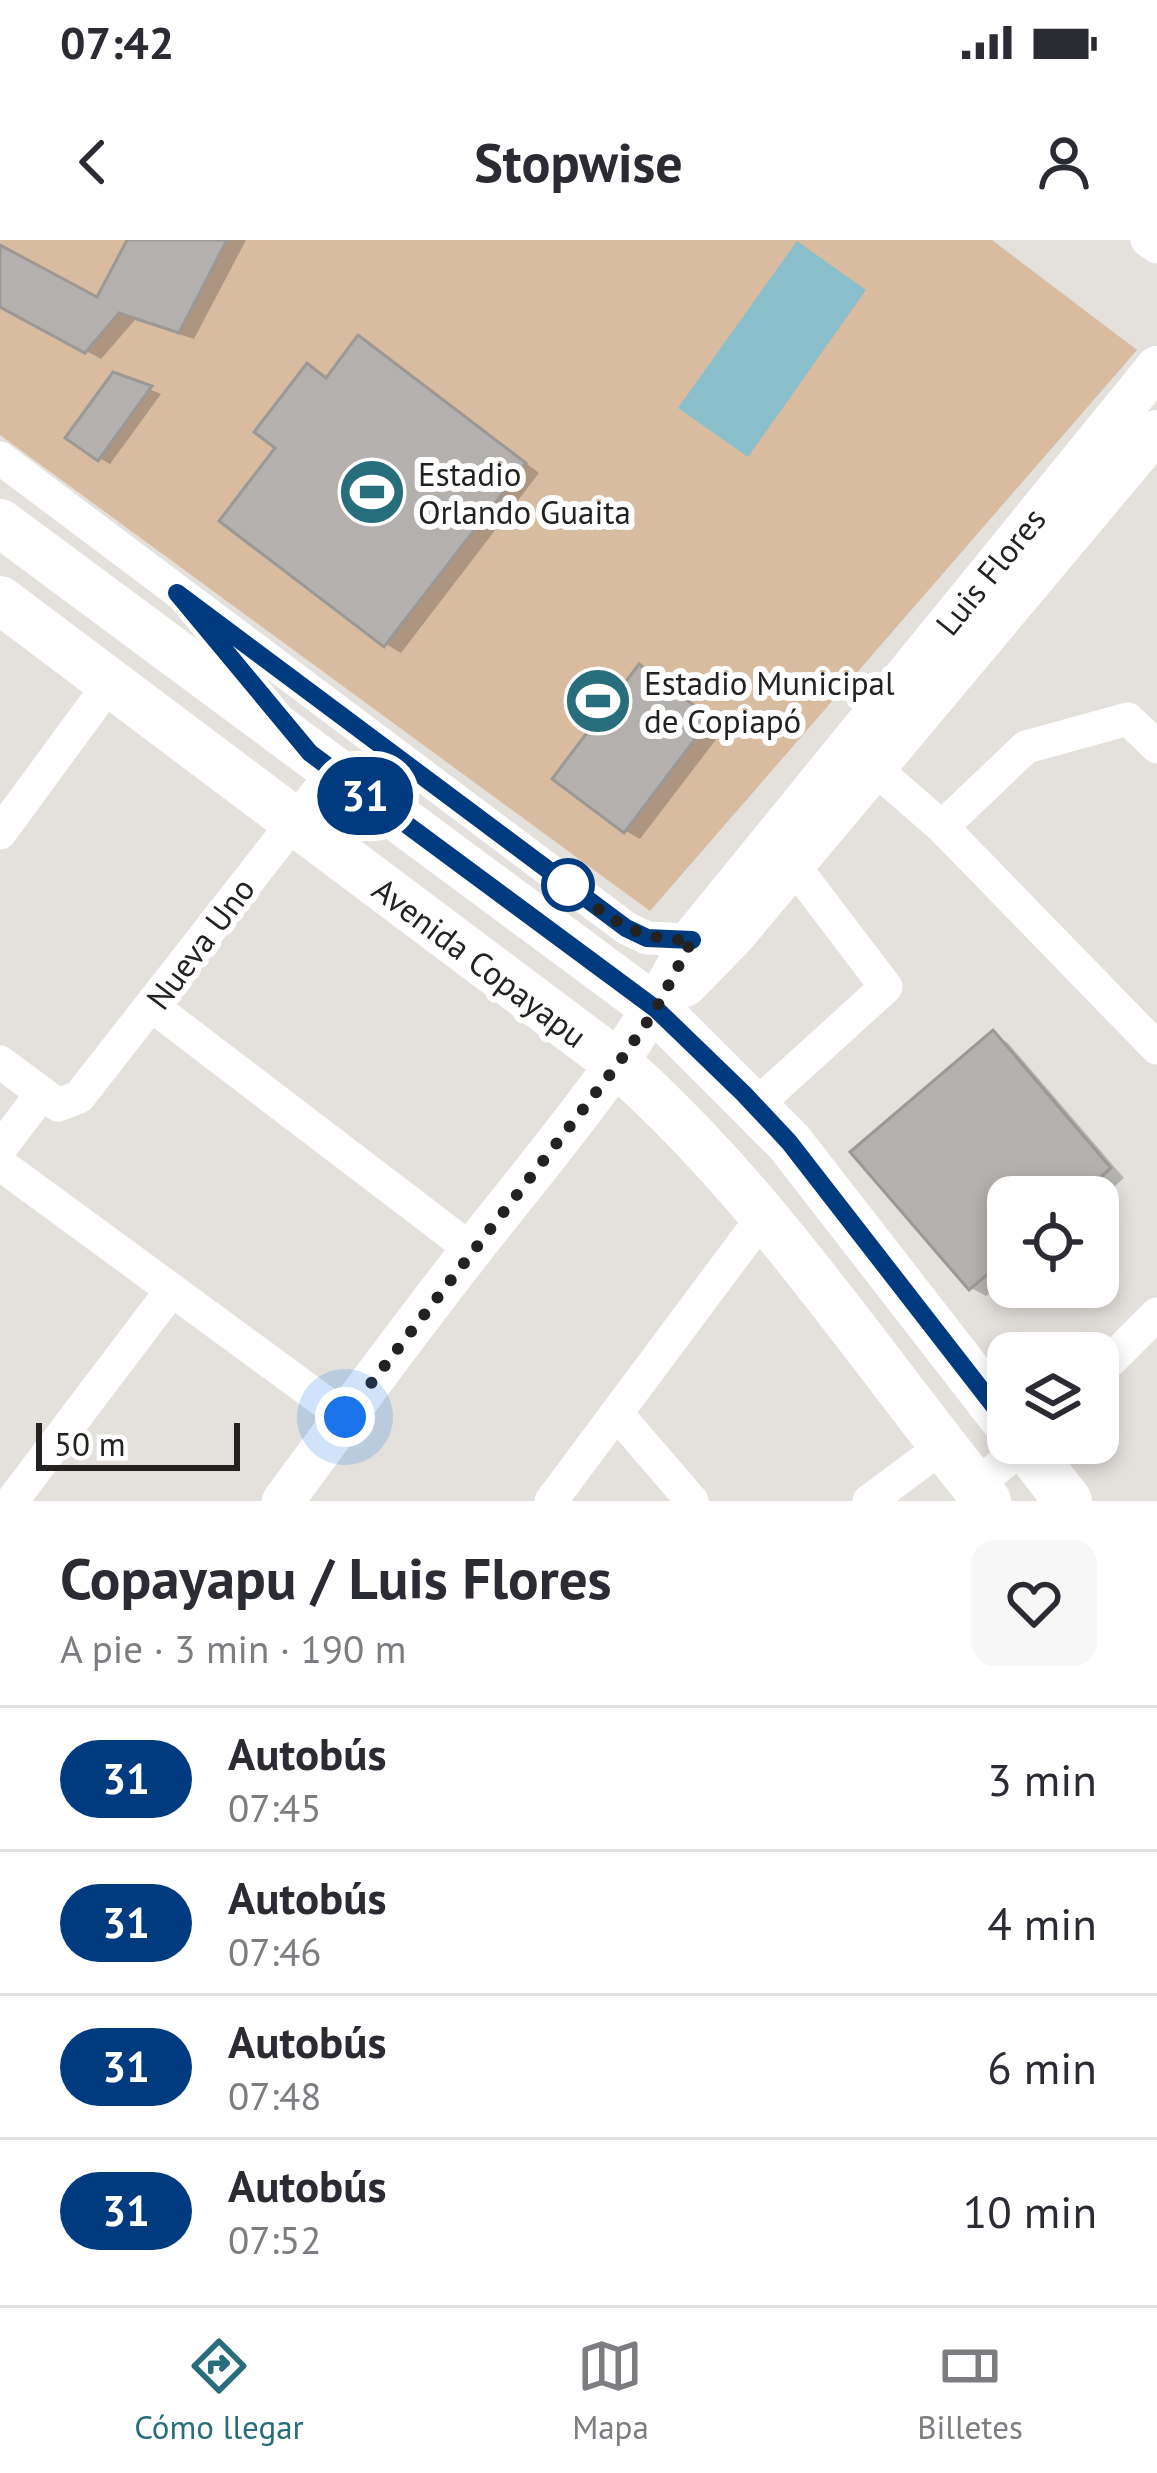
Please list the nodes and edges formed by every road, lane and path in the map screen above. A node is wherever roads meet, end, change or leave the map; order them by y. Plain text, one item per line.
1 (1147, 240) edge
2 (1157, 247) edge
3 (1157, 367) edge
4 (1157, 431) edge
5 (0, 458) edge
6 (0, 523) edge
7 (177, 593) junction
8 (0, 600) edge
9 (110, 682) junction
10 (1157, 747) edge
11 (862, 758) junction
12 (321, 762) junction
13 (292, 822) junction
14 (942, 827) junction
15 (0, 832) edge
16 (794, 866) junction
17 (692, 940) junction
18 (152, 1006) junction
19 (656, 1009) junction
20 (1157, 1048) edge
21 (0, 1062) edge
22 (618, 1064) junction
23 (50, 1099) junction
24 (755, 1106) junction
25 (0, 1149) edge
26 (0, 1164) edge
27 (765, 1214) junction
28 (472, 1250) junction
29 (171, 1291) junction
30 (1157, 1314) edge
31 (1119, 1352) edge
32 (987, 1395) edge
33 (618, 1415) junction
34 (345, 1417) junction
35 (942, 1447) junction
36 (1002, 1464) edge
37 (1040, 1464) edge
38 (981, 1493) edge
39 (12, 1501) edge
40 (283, 1501) edge
41 (551, 1501) edge
42 (692, 1501) edge
43 (868, 1501) edge
44 (1068, 1501) edge

1 - 2 street
3 - 11 main road, Luis Flores
4 - 11 main road, Luis Flores
5 - 7 street, Avenida Copayapu
6 - 12 highway, Avenida Copayapu
7 - 12 street, Avenida Copayapu
7 - 17 street, Avenida Copayapu
8 - 9 highway, Avenida Copayapu
9 - 13 highway, Avenida Copayapu
9 - 15 street
10 - 14 street
11 - 14 street
11 - 16 main road, Luis Flores
11 - 17 main road, Luis Flores
12 - 13 street, Nueva Uno
12 - 19 highway, Avenida Copayapu
13 - 18 street, Nueva Uno
13 - 22 highway, Avenida Copayapu
14 - 20 street
16 - 19 main road, Luis Flores
16 - 24 street
17 - 19 main road, Luis Flores
18 - 23 street, Nueva Uno
18 - 28 street
19 - 22 main road, Luis Flores
19 - 24 highway, Avenida Copayapu
21 - 23 street
22 - 27 highway, Avenida Copayapu
22 - 28 main road, Luis Flores
23 - 25 street, Nueva Uno
24 - 32 highway, Avenida Copayapu
26 - 29 street
27 - 33 street
27 - 35 highway, Avenida Copayapu
28 - 34 main road, Luis Flores
29 - 34 street
29 - 39 street
30 - 31 street
33 - 41 street
33 - 42 street
34 - 40 main road, Luis Flores
35 - 38 highway, Avenida Copayapu
35 - 43 street
36 - 38 street
37 - 44 highway, Avenida Copayapu

